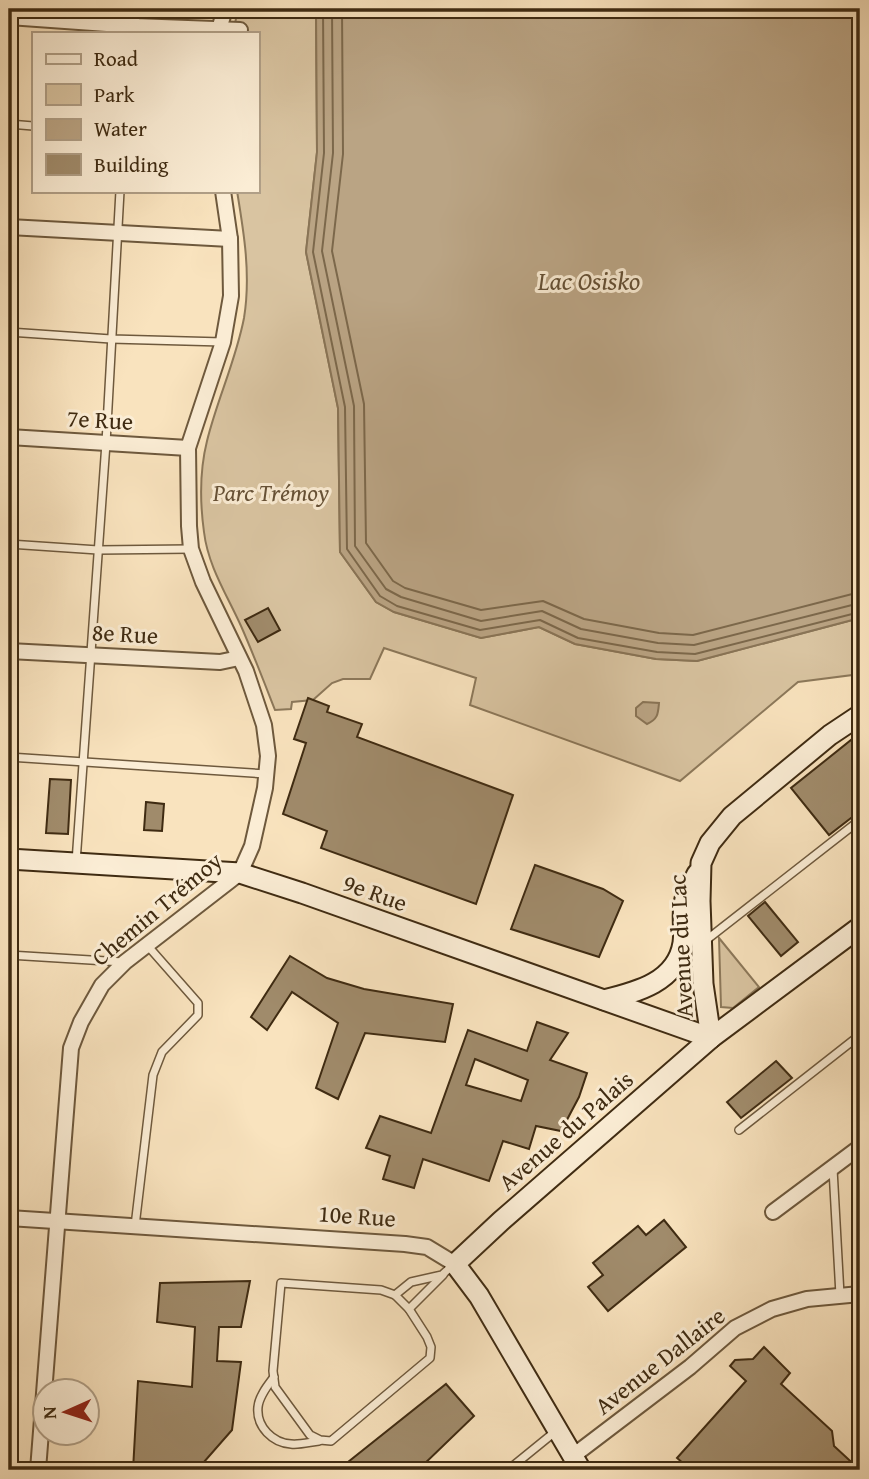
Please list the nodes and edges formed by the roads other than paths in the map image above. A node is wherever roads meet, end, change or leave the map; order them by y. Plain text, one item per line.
1 (137, 9) edge
2 (225, 9) edge
3 (49, 14) edge
4 (9, 17) edge
5 (135, 30) edge
6 (240, 30) dead end
7 (219, 31) edge
8 (9, 124) edge
9 (32, 126) edge
10 (120, 192) edge
11 (223, 192) edge
12 (9, 227) edge
13 (117, 233) junction
14 (230, 239) junction
15 (9, 332) edge
16 (111, 339) junction
17 (223, 342) junction
18 (9, 437) edge
19 (106, 443) junction
20 (188, 448) junction
21 (9, 544) edge
22 (191, 549) junction
23 (98, 550) junction
24 (9, 651) edge
25 (91, 655) junction
26 (239, 658) junction
27 (860, 715) edge
28 (860, 734) edge
29 (830, 735) junction
30 (9, 757) edge
31 (83, 763) junction
32 (267, 774) junction
33 (860, 820) edge
34 (9, 859) edge
35 (76, 863) junction
36 (701, 863) junction
37 (240, 873) junction
38 (860, 927) edge
39 (702, 944) junction
40 (147, 945) junction
41 (9, 955) edge
42 (125, 962) junction
43 (603, 1000) junction
44 (860, 1035) edge
45 (711, 1038) junction
46 (739, 1130) dead end
47 (860, 1147) edge
48 (832, 1169) junction
49 (773, 1212) dead end
50 (9, 1218) edge
51 (57, 1221) junction
52 (135, 1226) junction
53 (455, 1264) junction
54 (860, 1294) edge
55 (396, 1295) junction
56 (840, 1295) junction
57 (409, 1309) junction
58 (274, 1377) junction
59 (559, 1430) junction
60 (320, 1440) junction
61 (577, 1463) edge
62 (38, 1470) edge
63 (508, 1470) edge

1 - 5 lane
2 - 7 street
3 - 4 street
3 - 5 street
5 - 7 street
6 - 7 street
8 - 9 lane
10 - 13 lane
11 - 14 street, Chemin Trémoy
12 - 13 street
13 - 14 street
13 - 16 lane
14 - 17 street, Chemin Trémoy
15 - 16 lane
16 - 17 lane
16 - 19 lane
17 - 20 street, Chemin Trémoy
18 - 19 street, 7e Rue
19 - 20 street, 7e Rue
19 - 23 lane
20 - 22 street, Chemin Trémoy
21 - 23 lane
22 - 23 lane
22 - 26 street, Chemin Trémoy
23 - 25 lane
24 - 25 street, 8e Rue
25 - 26 street, 8e Rue
25 - 31 lane
26 - 32 street, Chemin Trémoy
27 - 29 street, Avenue du Lac
28 - 29 street
29 - 36 street, Avenue du Lac
30 - 31 lane
31 - 32 lane
31 - 35 lane
32 - 37 street, Chemin Trémoy
33 - 39 lane
34 - 35 street, 9e Rue
35 - 37 street, 9e Rue
36 - 39 street, Avenue du Lac
36 - 43 street
37 - 40 street, Chemin Trémoy
37 - 43 street, 9e Rue
38 - 45 street, Avenue du Palais
39 - 45 street, Avenue du Lac
40 - 42 street, Chemin Trémoy
40 - 52 lane
41 - 42 lane
42 - 51 street, Chemin Trémoy
43 - 45 street, 9e Rue
44 - 46 lane
45 - 53 street, Avenue du Palais
47 - 48 street
48 - 49 street
48 - 56 lane
50 - 51 street, 10e Rue
51 - 52 street, 10e Rue
51 - 62 street, Chemin Trémoy
52 - 53 street, 10e Rue
53 - 55 lane
53 - 57 lane
53 - 59 street, 10e Rue
54 - 56 street, Avenue Dallaire
55 - 57 lane
55 - 58 lane
56 - 61 street, Avenue Dallaire
57 - 60 lane
58 - 60 lane
58 - 60 lane
59 - 61 street, 10e Rue
59 - 63 lane

